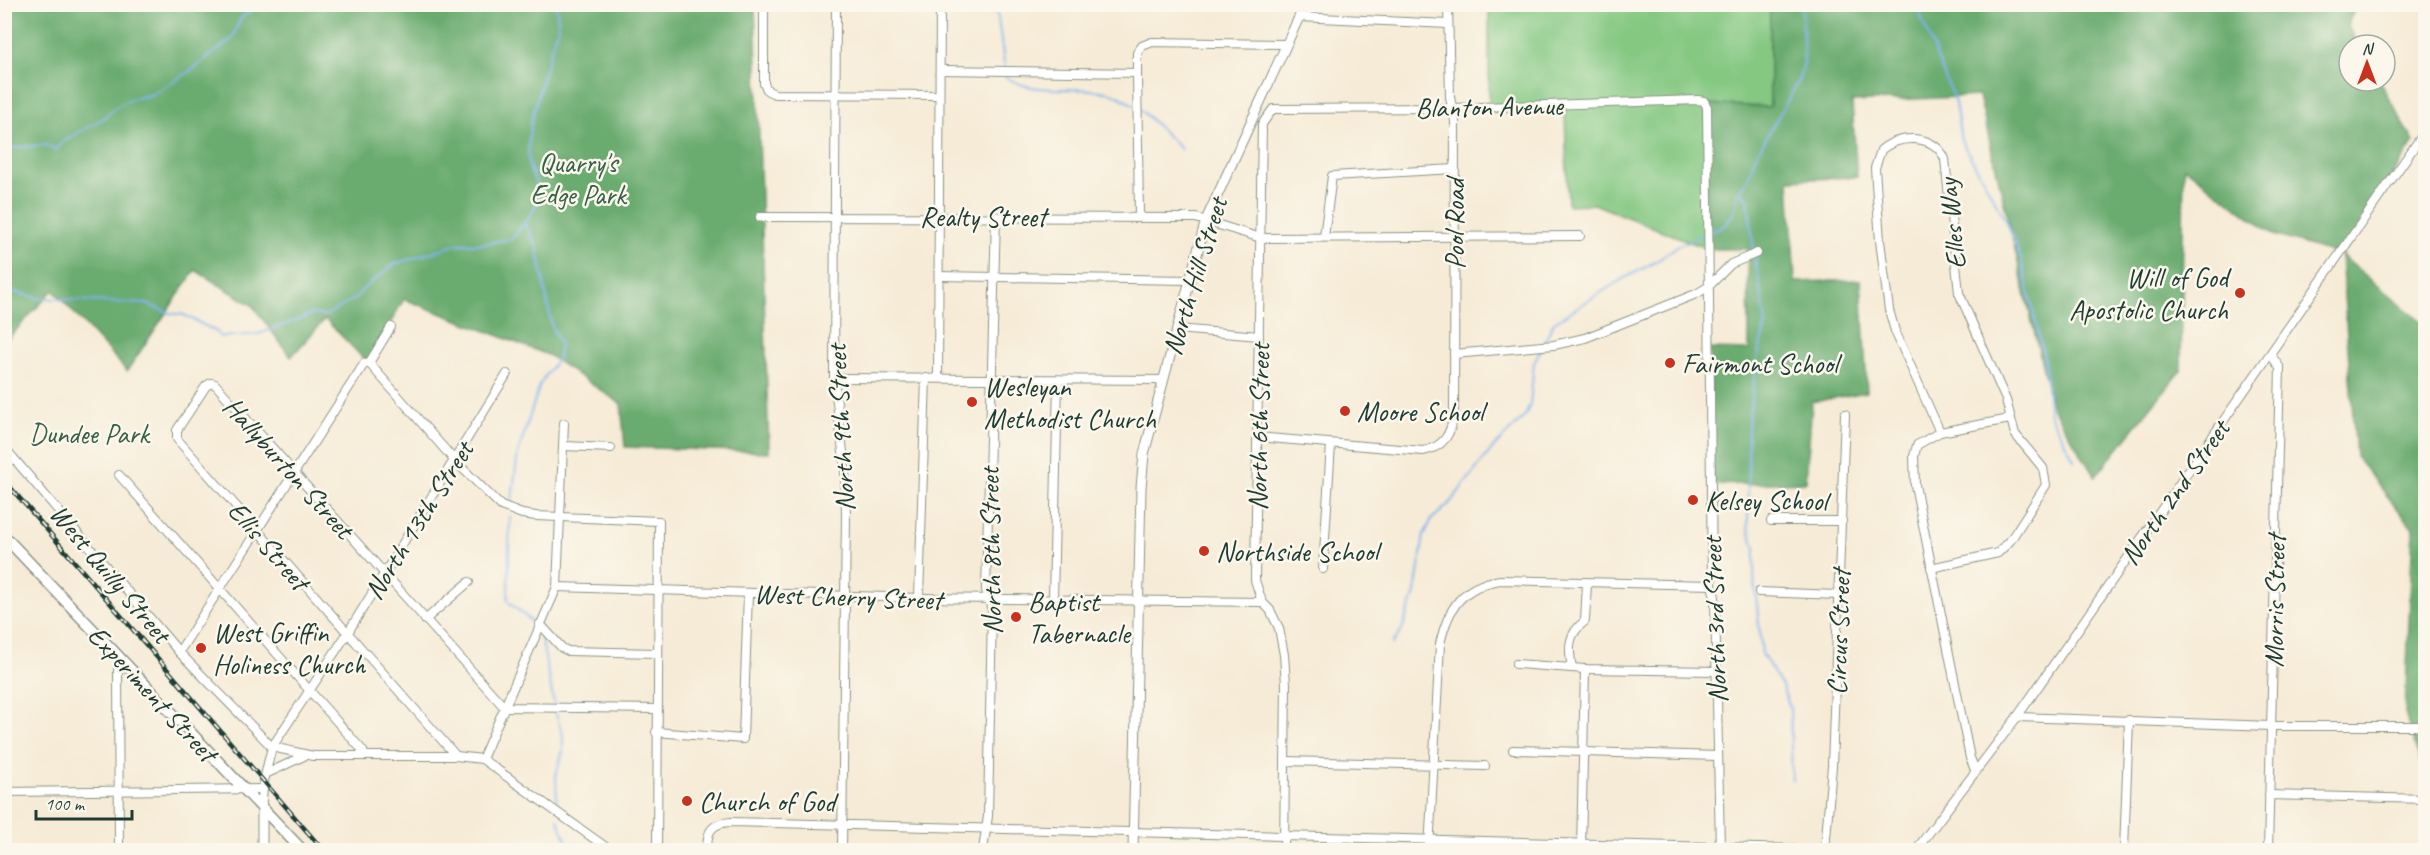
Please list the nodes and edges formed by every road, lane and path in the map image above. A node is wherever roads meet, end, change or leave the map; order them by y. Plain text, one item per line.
1 (764, 4) edge
2 (836, 4) edge
3 (940, 4) edge
4 (1305, 4) edge
5 (1448, 4) edge
6 (1299, 17) junction
7 (1448, 24) junction
8 (1286, 44) junction
9 (940, 70) junction
10 (1137, 73) junction
11 (837, 94) junction
12 (939, 94) junction
13 (1704, 101) joint
14 (1452, 108) junction
15 (1273, 109) joint
16 (2426, 130) edge
17 (1455, 169) junction
18 (939, 216) junction
19 (996, 216) junction
20 (1139, 216) junction
21 (760, 217) dead end
22 (836, 218) junction
23 (1206, 220) junction
24 (1454, 236) junction
25 (1580, 236) dead end
26 (1324, 237) junction
27 (1260, 238) junction
28 (1757, 253) dead end
29 (939, 276) junction
30 (994, 277) junction
31 (1189, 280) junction
32 (1708, 287) junction
33 (391, 327) dead end
34 (1177, 329) junction
35 (1259, 336) junction
36 (1454, 354) junction
37 (2271, 355) junction
38 (369, 363) junction
39 (507, 374) dead end
40 (834, 378) junction
41 (926, 378) junction
42 (938, 378) junction
43 (992, 379) junction
44 (1058, 380) junction
45 (1163, 380) junction
46 (211, 383) joint
47 (1845, 414) dead end
48 (2010, 419) junction
49 (564, 423) dead end
50 (1940, 432) junction
51 (1258, 437) junction
52 (1331, 444) junction
53 (564, 446) junction
54 (4, 447) edge
55 (611, 448) dead end
56 (455, 461) junction
57 (295, 474) junction
58 (119, 475) dead end
59 (561, 517) junction
60 (1772, 521) dead end
61 (1842, 521) junction
62 (257, 532) junction
63 (4, 536) edge
64 (1931, 568) junction
65 (1323, 569) dead end
66 (385, 574) junction
67 (469, 582) dead end
68 (1587, 583) junction
69 (1712, 585) junction
70 (557, 586) junction
71 (221, 590) junction
72 (659, 590) junction
73 (1760, 592) dead end
74 (748, 593) junction
75 (1839, 595) junction
76 (845, 597) junction
77 (919, 598) junction
78 (989, 599) junction
79 (1053, 600) junction
80 (1138, 602) junction
81 (1263, 602) junction
82 (425, 620) junction
83 (540, 624) junction
84 (347, 634) junction
85 (179, 652) junction
86 (658, 653) junction
87 (120, 659) junction
88 (1516, 664) dead end
89 (1572, 668) junction
90 (1585, 669) junction
91 (1716, 671) junction
92 (311, 692) junction
93 (504, 707) junction
94 (657, 709) junction
95 (2017, 717) junction
96 (2129, 720) junction
97 (2271, 726) junction
98 (2426, 726) edge
99 (656, 732) junction
100 (272, 747) junction
101 (1513, 750) dead end
102 (1582, 752) junction
103 (307, 755) junction
104 (364, 755) junction
105 (456, 756) junction
106 (1718, 756) junction
107 (1970, 758) junction
108 (482, 759) junction
109 (1285, 760) junction
110 (1985, 760) junction
111 (1433, 764) junction
112 (1485, 766) dead end
113 (1976, 772) junction
114 (268, 773) junction
115 (261, 789) junction
116 (118, 791) junction
117 (245, 791) junction
118 (4, 792) edge
119 (2269, 795) junction
120 (2426, 799) edge
121 (262, 809) junction
122 (842, 825) junction
123 (985, 829) junction
124 (1133, 832) junction
125 (1284, 836) junction
126 (1429, 839) junction
127 (1581, 847) edge
128 (1720, 849) edge
129 (119, 850) edge
130 (262, 850) edge
131 (302, 850) edge
132 (610, 850) edge
133 (657, 850) edge
134 (707, 850) edge
135 (842, 850) edge
136 (983, 850) edge
137 (1132, 850) edge
138 (1284, 850) edge
139 (1429, 850) edge
140 (1825, 850) edge
141 (1838, 850) edge
142 (1916, 850) edge
143 (2124, 850) edge
144 (2268, 850) edge

1 - 11 street
2 - 11 street, North 9th Street
3 - 9 street
4 - 6 street, North Hill Street
5 - 7 street, Pool Road
6 - 7 street
6 - 8 street, North Hill Street
7 - 14 street, Pool Road
8 - 10 street
8 - 23 street, North Hill Street
9 - 10 street
9 - 12 street
10 - 20 street
11 - 12 street
11 - 22 street, North 9th Street
12 - 18 street
13 - 14 street, Blanton Avenue
13 - 32 street, North 3rd Street
14 - 15 street, Blanton Avenue
14 - 17 street, Pool Road
15 - 27 street, North 6th Street
16 - 37 street, North 2nd Street
17 - 24 street, Pool Road
17 - 26 street
18 - 19 street, Realty Street
18 - 22 street, Realty Street
18 - 29 street
19 - 20 street, Realty Street
19 - 30 street, North 8th Street
20 - 23 street, Realty Street
21 - 22 street, Realty Street
22 - 40 street, North 9th Street
23 - 27 street, Realty Street
23 - 31 street, North Hill Street
24 - 25 street, Realty Street
24 - 26 street, Realty Street
24 - 36 street, Pool Road
26 - 27 street, Realty Street
27 - 35 street, North 6th Street
28 - 32 street
29 - 30 street
29 - 42 street
30 - 31 street
30 - 43 street, North 8th Street
31 - 34 street, North Hill Street
32 - 36 street
32 - 69 street, North 3rd Street
33 - 38 street
34 - 35 street
34 - 45 street, North Hill Street
35 - 51 street, North 6th Street
36 - 52 street, Pool Road
37 - 95 street, North 2nd Street
37 - 97 street, Morris Street
38 - 56 street
38 - 57 street
39 - 56 street, North 13th Street
40 - 41 street
40 - 76 street, North 9th Street
41 - 42 street
41 - 77 street
42 - 43 street
43 - 44 street
43 - 78 street, North 8th Street
44 - 45 street
44 - 79 street
45 - 80 street, North Hill Street
46 - 57 street, Hallyburton Street
46 - 62 street, Ellis Street
47 - 61 street, Circus Street
48 - 50 street
48 - 50 street, Elles Way
48 - 64 street, Elles Way
49 - 53 street
50 - 64 street
51 - 52 street
51 - 81 street, North 6th Street
52 - 65 street
53 - 55 street
53 - 59 street
54 - 85 street, West Quilly Street
56 - 59 street
56 - 66 street, North 13th Street
57 - 62 street
57 - 66 street, Hallyburton Street
58 - 71 street
59 - 70 street
59 - 72 street
60 - 61 street
61 - 75 street, Circus Street
62 - 71 street
62 - 84 street, Ellis Street
63 - 87 main road, Experiment Street
64 - 107 street
66 - 82 street, Hallyburton Street
66 - 84 street, North 13th Street
67 - 82 street
68 - 69 street
68 - 89 street
68 - 111 street
69 - 91 street, North 3rd Street
70 - 72 street, West Cherry Street
70 - 83 street
71 - 85 street
71 - 92 street
72 - 74 street, West Cherry Street
72 - 86 street
73 - 75 street
74 - 76 street, West Cherry Street
74 - 99 street
75 - 140 street, Circus Street
76 - 77 street, West Cherry Street
76 - 122 street, North 9th Street
77 - 78 street, West Cherry Street
78 - 79 street, West Cherry Street
78 - 123 street, North 8th Street
79 - 80 street, West Cherry Street
80 - 81 street, West Cherry Street
80 - 124 street, North Hill Street
81 - 109 street, North 6th Street
82 - 93 street, Hallyburton Street
83 - 86 street
83 - 93 street
84 - 92 street, North 13th Street
84 - 105 street, Ellis Street
85 - 100 street, West Quilly Street
86 - 94 street
87 - 116 street
87 - 117 main road, Experiment Street
88 - 89 street
89 - 90 street
90 - 91 street
90 - 102 street
91 - 106 street, North 3rd Street
92 - 100 street, North 13th Street
92 - 104 street
93 - 94 street
93 - 108 street
94 - 99 street
95 - 96 street
95 - 110 street, North 2nd Street
96 - 97 street
96 - 143 street
97 - 98 street
97 - 119 street, Morris Street
99 - 133 street
100 - 103 street
100 - 114 street, North 13th Street
101 - 102 street
102 - 106 street
102 - 127 street
103 - 104 street
103 - 114 street
104 - 105 street
105 - 108 street
106 - 128 street, North 3rd Street
107 - 110 street
107 - 113 street
108 - 132 street
109 - 111 street
109 - 125 street, North 6th Street
110 - 113 street, North 2nd Street
111 - 112 street
111 - 126 street
113 - 142 street, North 2nd Street
114 - 115 street, North 13th Street
115 - 117 street
115 - 121 street, North 13th Street
116 - 117 street
116 - 118 street
116 - 129 street
117 - 121 main road, Experiment Street
119 - 120 street
119 - 144 street, Morris Street
121 - 130 street, North 13th Street
121 - 131 main road, Experiment Street
122 - 123 street
122 - 134 street
122 - 135 street, North 9th Street
123 - 124 street
123 - 136 street, North 8th Street
124 - 125 street
124 - 137 street, North Hill Street
125 - 126 street
125 - 138 street, North 6th Street
126 - 127 street
126 - 139 street
127 - 128 street
128 - 140 street
140 - 141 street

